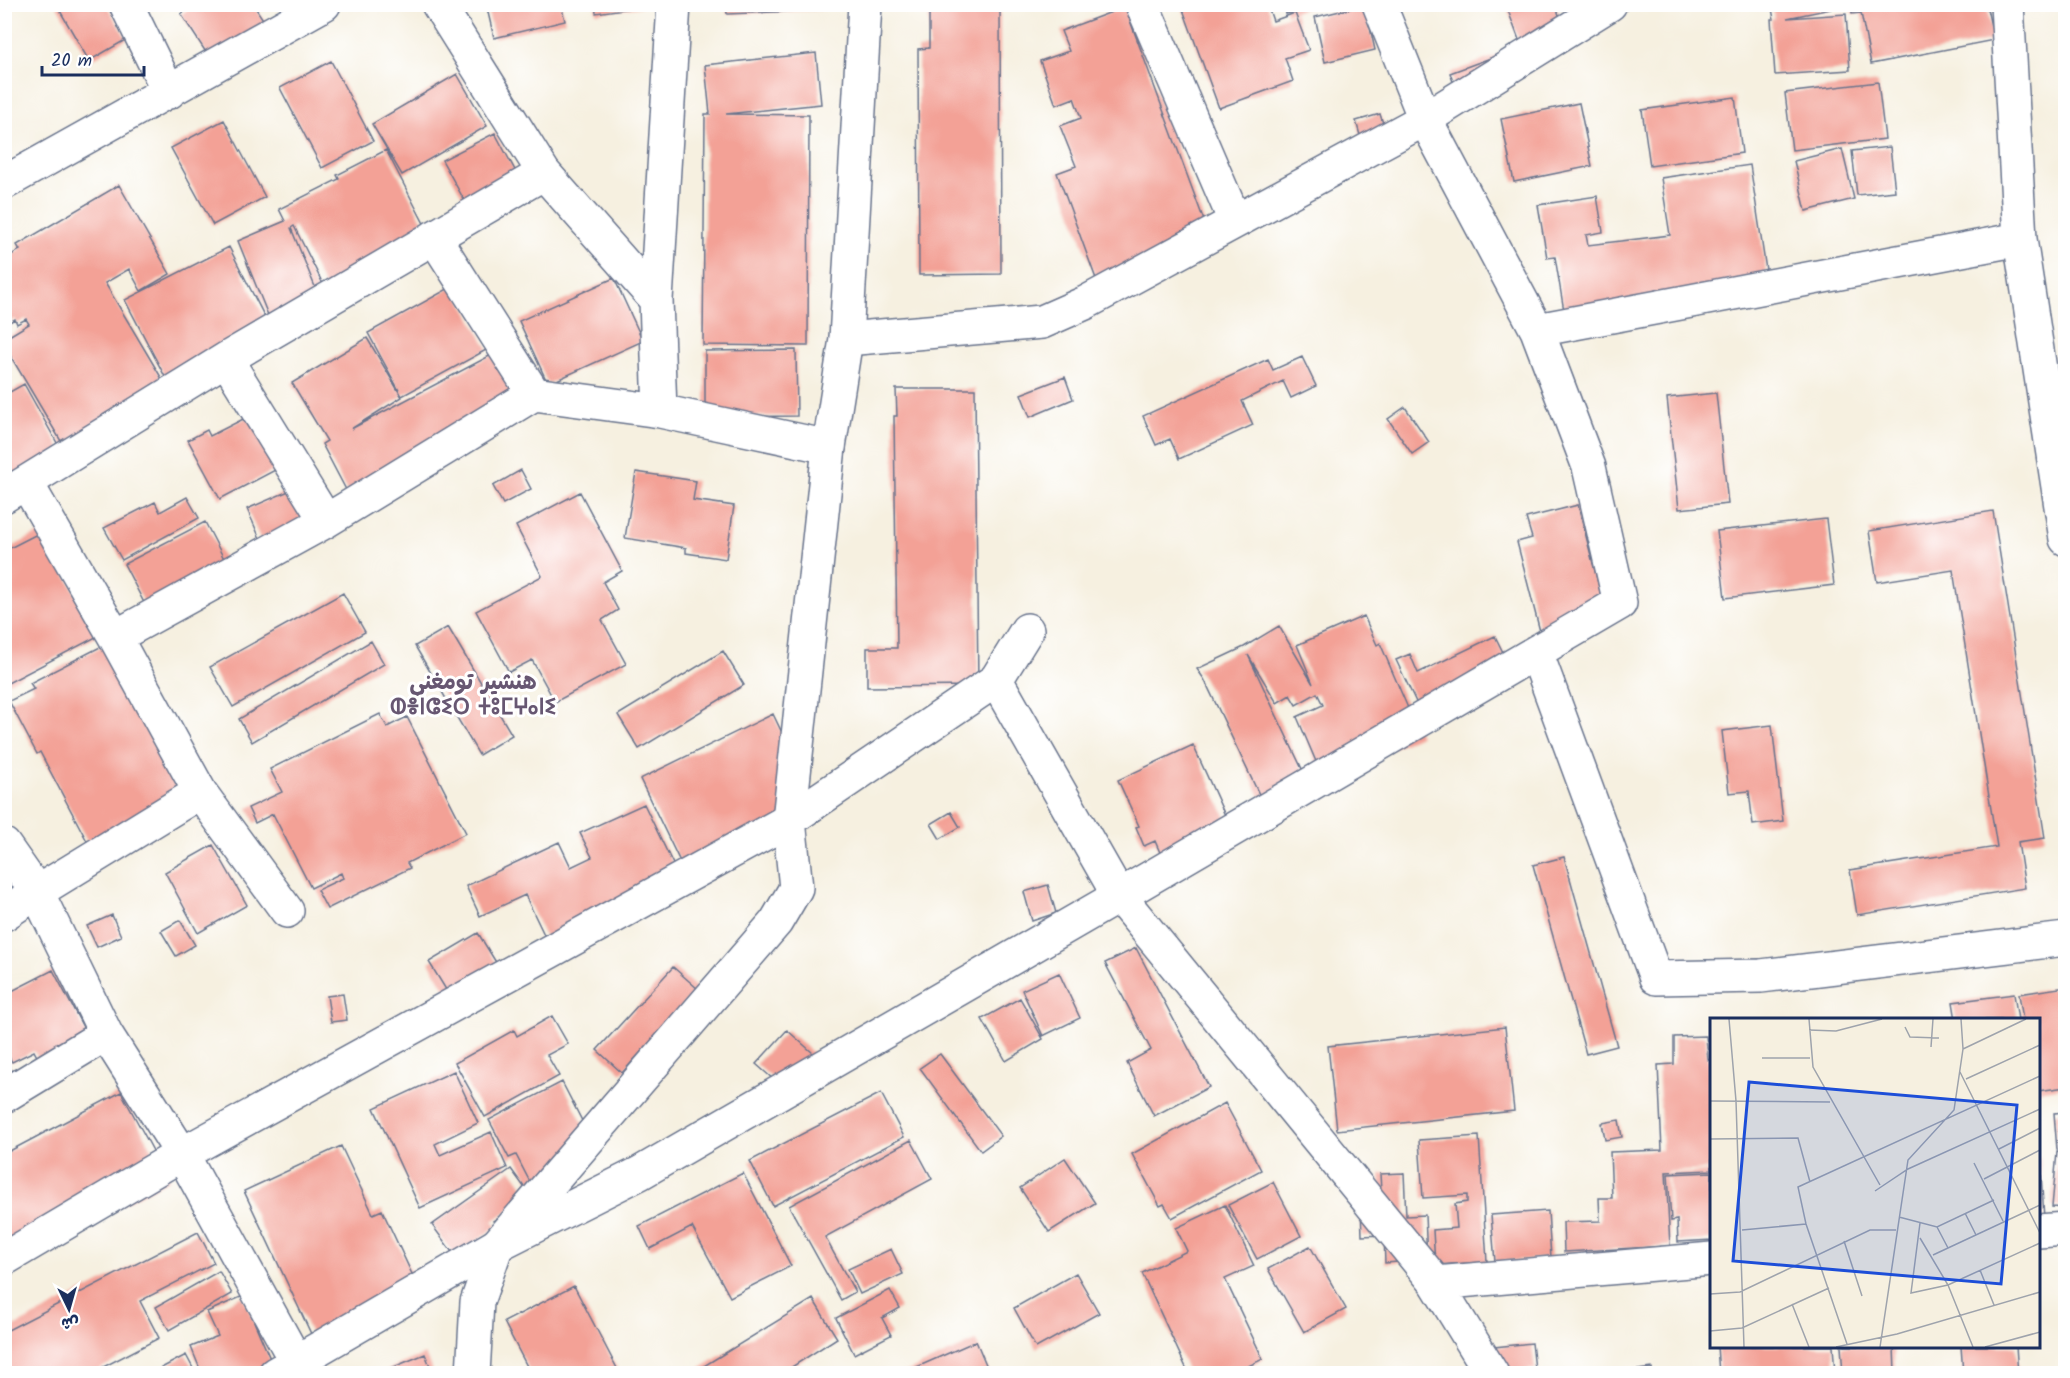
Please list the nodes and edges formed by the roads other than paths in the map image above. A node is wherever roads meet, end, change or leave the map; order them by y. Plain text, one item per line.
1 (126, 4) edge
2 (324, 4) edge
3 (438, 4) edge
4 (674, 4) edge
5 (865, 4) edge
6 (1142, 4) edge
7 (1379, 4) edge
8 (1610, 4) edge
9 (2007, 4) edge
10 (169, 92) junction
11 (1425, 118) junction
12 (544, 173) junction
13 (4, 183) edge
14 (1235, 221) junction
15 (434, 237) junction
16 (2020, 239) junction
17 (657, 300) junction
18 (1537, 330) junction
19 (846, 339) junction
20 (226, 359) junction
21 (534, 394) junction
22 (660, 411) junction
23 (829, 447) junction
24 (16, 490) edge
25 (326, 521) junction
26 (2066, 539) edge
27 (1027, 630) dead end
28 (115, 637) junction
29 (1536, 652) junction
30 (996, 680) junction
31 (200, 792) junction
32 (789, 820) junction
33 (4, 845) edge
34 (37, 892) junction
35 (1119, 896) junction
36 (288, 911) dead end
37 (4, 914) edge
38 (2066, 939) edge
39 (106, 1034) junction
40 (4, 1096) edge
41 (182, 1154) junction
42 (2066, 1229) edge
43 (2040, 1231) edge
44 (497, 1245) junction
45 (1710, 1259) edge
46 (4, 1260) edge
47 (1436, 1283) junction
48 (291, 1370) edge
49 (473, 1374) edge
50 (1492, 1374) edge

1 - 10 street
2 - 10 street
3 - 12 street
4 - 17 street
5 - 19 street
6 - 14 street
7 - 11 street
8 - 11 street
9 - 16 street
10 - 13 street
11 - 14 street
11 - 18 street
12 - 15 street
12 - 17 street
14 - 19 street
15 - 20 street
15 - 21 street
16 - 18 street
16 - 26 street
17 - 22 street
18 - 29 street
19 - 23 street
20 - 24 street
20 - 25 street
21 - 22 street
21 - 25 street
22 - 23 street
23 - 32 street
24 - 28 street
25 - 28 street
27 - 30 street
28 - 31 street
29 - 35 street
29 - 38 street
30 - 32 street
30 - 35 street
31 - 34 street
31 - 36 street
32 - 41 street
32 - 44 street
33 - 34 street
34 - 37 street
34 - 39 street
35 - 44 street
35 - 47 street
39 - 40 street
39 - 41 street
41 - 46 street
41 - 48 street
42 - 43 street
44 - 48 street
44 - 49 street
45 - 47 street
47 - 50 street

